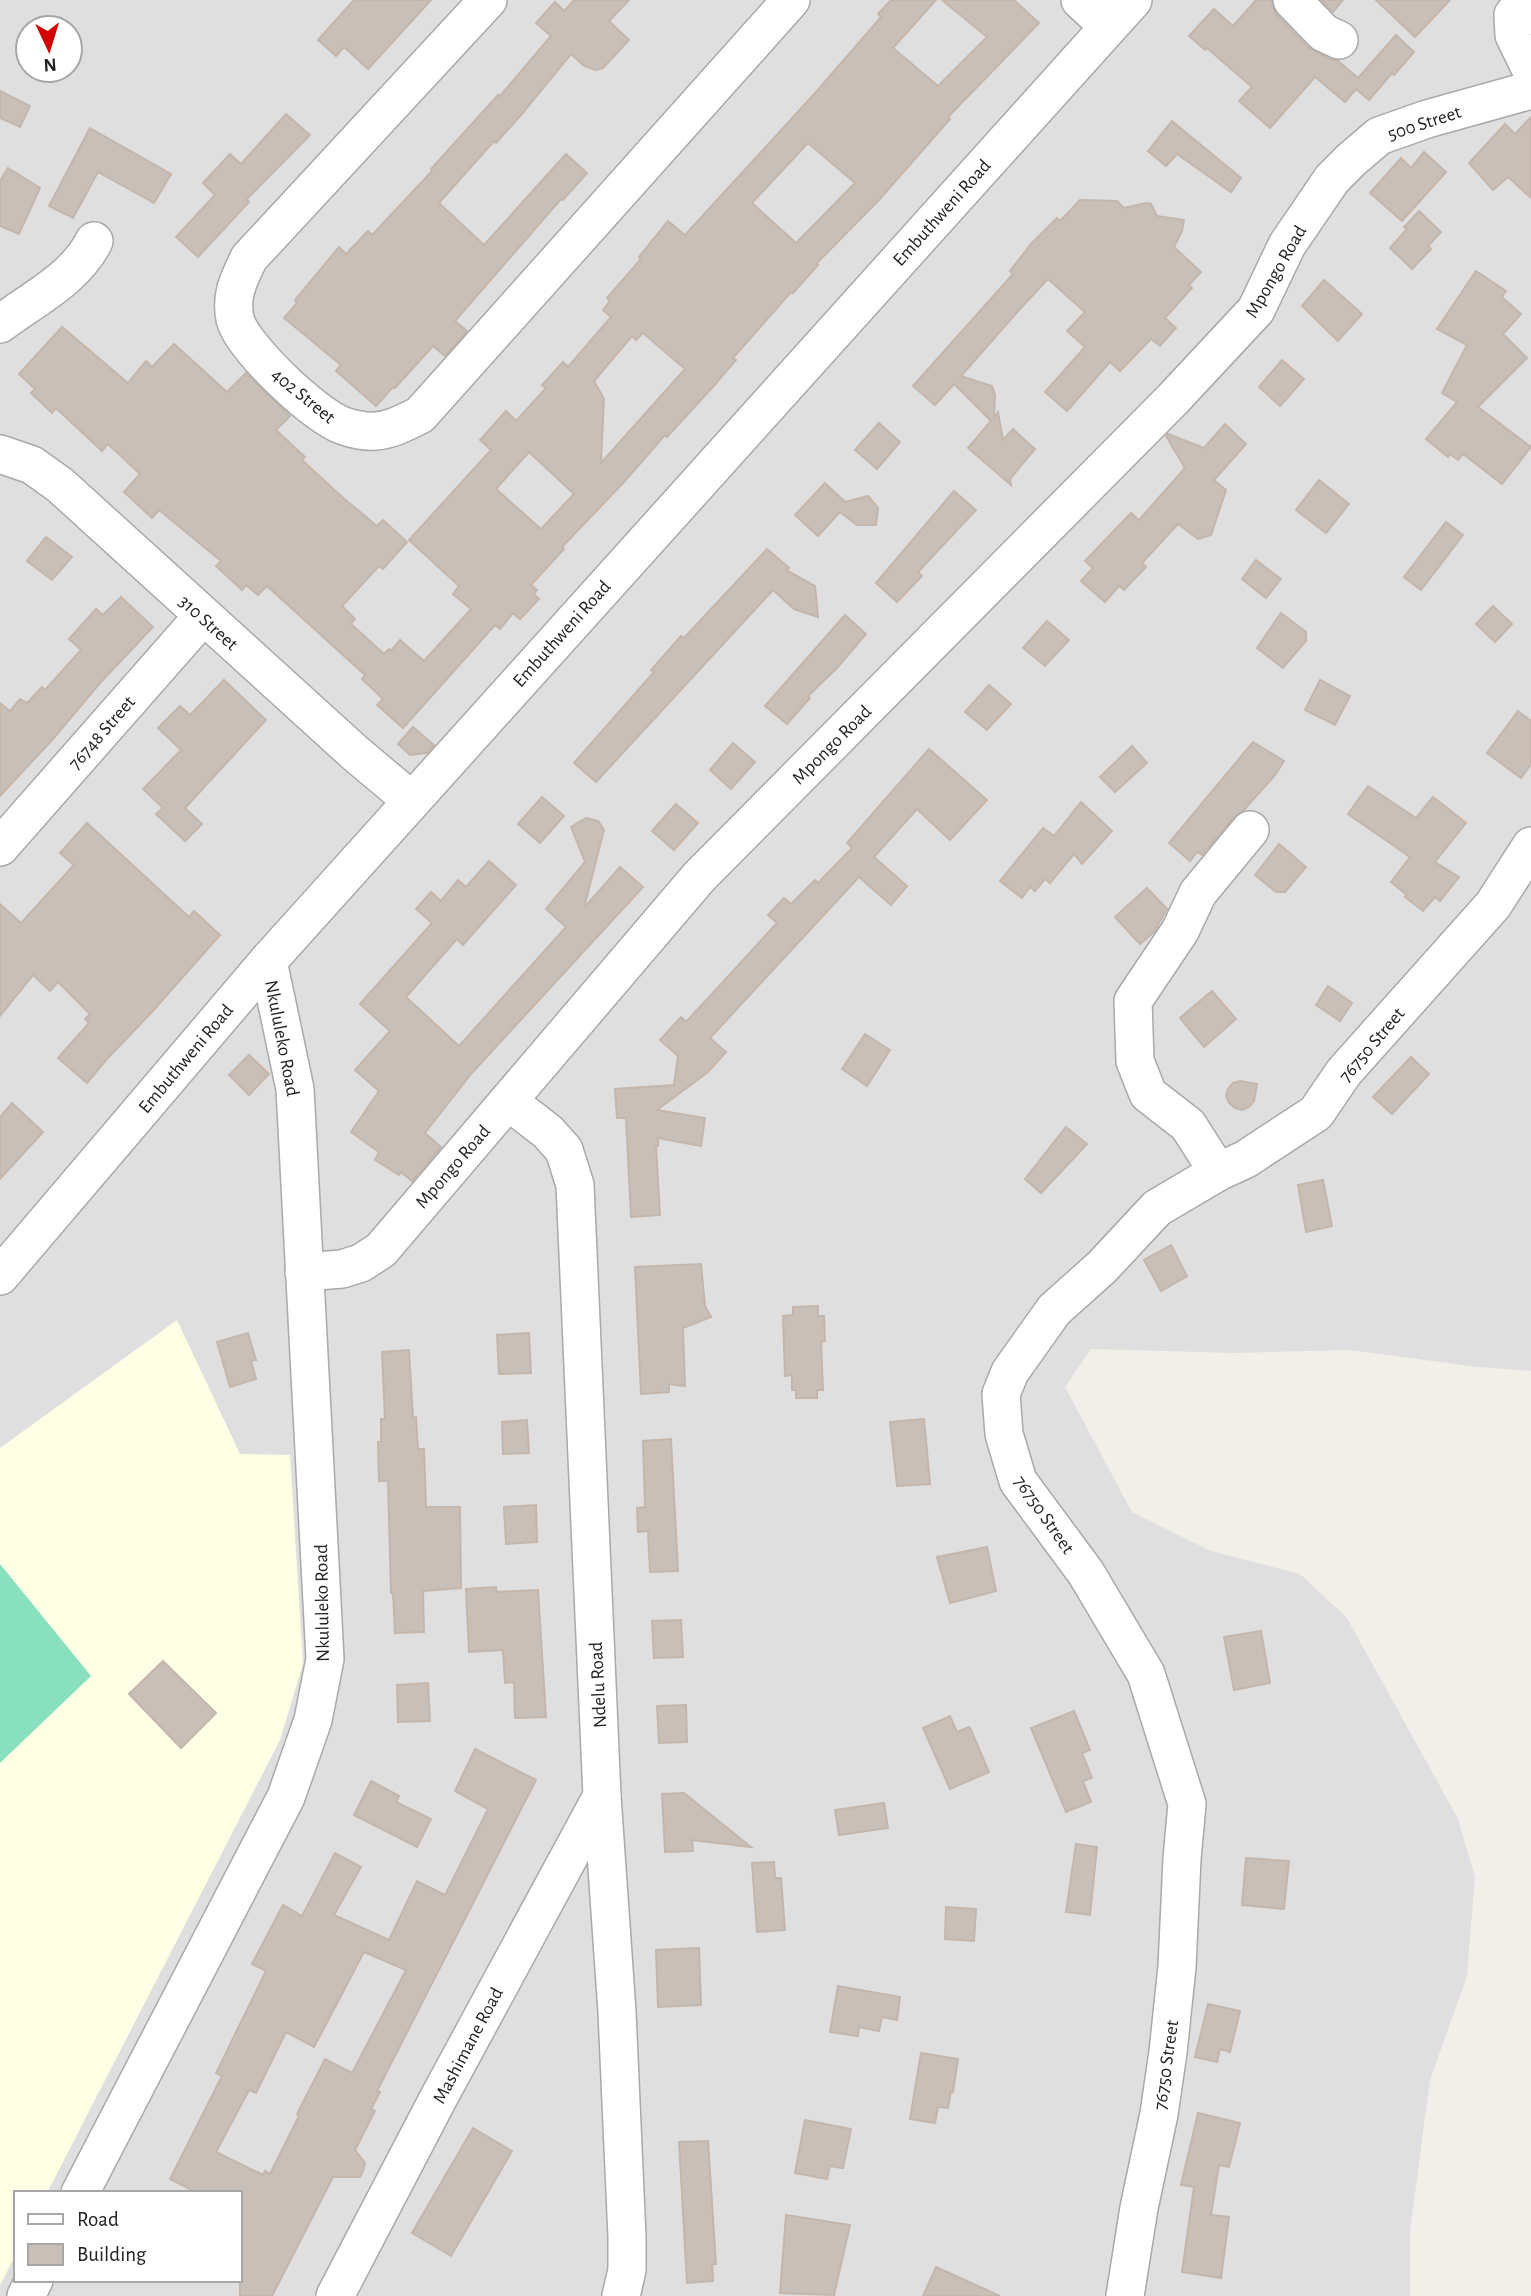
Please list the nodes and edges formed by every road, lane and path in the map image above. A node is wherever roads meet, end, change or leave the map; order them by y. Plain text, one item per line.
1 (488, 0) edge
2 (791, 0) edge
3 (1080, 0) edge
4 (1133, 0) edge
5 (1292, 0) edge
6 (1524, 0) edge
7 (1108, 26) junction
8 (1339, 40) dead end
9 (1531, 70) edge
10 (1531, 90) edge
11 (1332, 179) joint
12 (94, 241) dead end
13 (0, 324) edge
14 (0, 454) edge
15 (203, 616) junction
16 (411, 800) junction
17 (1250, 830) dead end
18 (1531, 846) edge
19 (0, 847) edge
20 (268, 961) junction
21 (508, 1101) junction
22 (1218, 1172) junction
23 (5, 1259) edge
24 (304, 1272) junction
25 (602, 1796) junction
26 (81, 2191) edge
27 (335, 2296) edge
28 (621, 2296) edge
29 (1125, 2296) edge

1 - 2 street, 402 Street
3 - 7 street
4 - 7 street, Embuthweni Road
5 - 8 street
6 - 9 street
7 - 16 street, Embuthweni Road
10 - 11 street, 500 Street
11 - 21 street, Mpongo Road
12 - 13 street
14 - 15 street, 310 Street
15 - 16 street, 310 Street
15 - 19 street, 76748 Street
16 - 20 street, Embuthweni Road
17 - 22 street
18 - 22 street, 76750 Street
20 - 23 street, Embuthweni Road
20 - 24 street, Nkululeko Road
21 - 24 street, Mpongo Road
21 - 25 street, Ndelu Road
22 - 29 street, 76750 Street
24 - 26 street, Nkululeko Road
25 - 27 street, Mashimane Road
25 - 28 street, Ndelu Road

